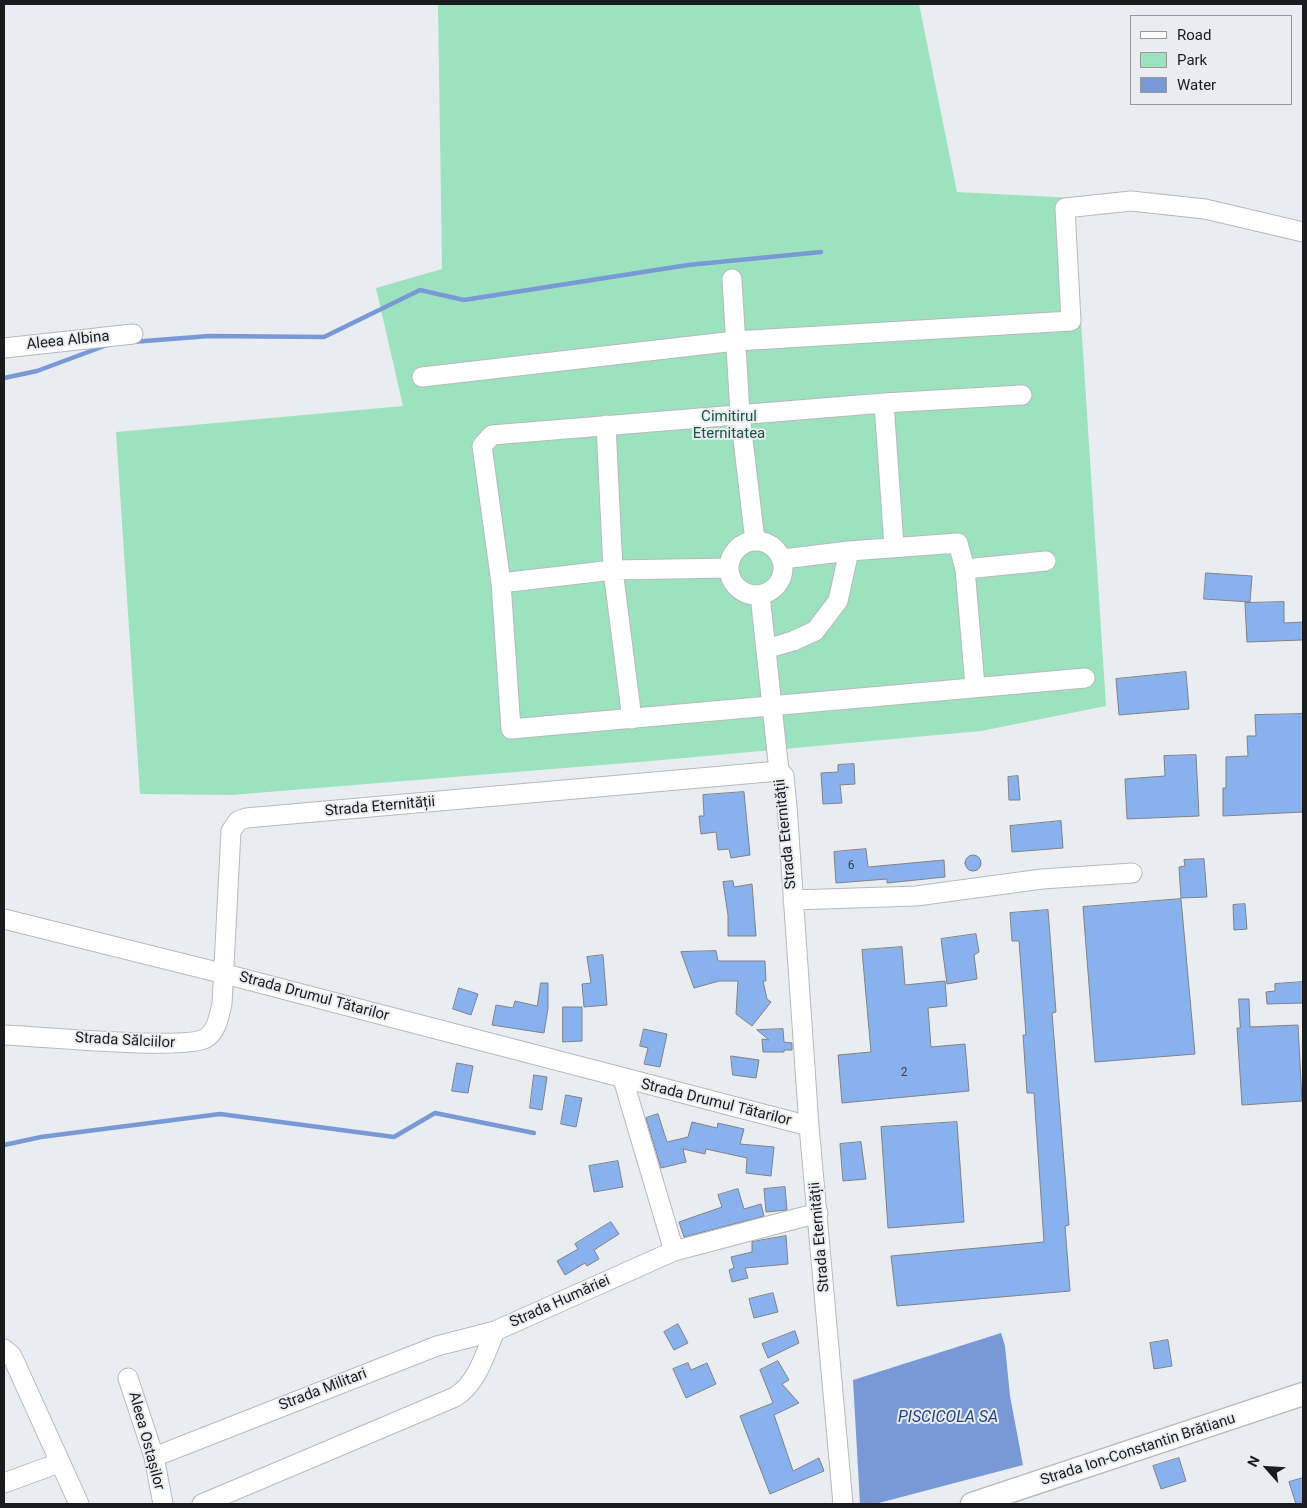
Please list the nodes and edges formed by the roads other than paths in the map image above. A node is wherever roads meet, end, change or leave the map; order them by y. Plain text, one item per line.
1 (1303, 232) edge
2 (732, 279) dead end
3 (133, 334) dead end
4 (735, 341) junction
5 (4, 348) edge
6 (422, 377) dead end
7 (1022, 395) dead end
8 (884, 403) junction
9 (740, 414) junction
10 (606, 426) junction
11 (755, 541) junction
12 (894, 546) junction
13 (849, 551) junction
14 (782, 559) junction
15 (1046, 561) dead end
16 (729, 568) junction
17 (965, 569) junction
18 (613, 570) junction
19 (501, 583) junction
20 (760, 595) junction
21 (766, 649) junction
22 (1084, 678) dead end
23 (975, 686) junction
24 (772, 704) junction
25 (632, 719) junction
26 (779, 771) junction
27 (1132, 873) dead end
28 (793, 900) junction
29 (4, 919) edge
30 (225, 974) junction
31 (4, 1035) edge
32 (623, 1079) junction
33 (809, 1126) junction
34 (818, 1213) junction
35 (674, 1252) junction
36 (495, 1331) junction
37 (4, 1349) edge
38 (128, 1378) dead end
39 (1303, 1394) edge
40 (154, 1457) junction
41 (59, 1463) junction
42 (4, 1483) edge
43 (79, 1504) edge
44 (163, 1504) edge
45 (202, 1504) edge
46 (843, 1504) edge
47 (972, 1504) edge

1 - 4 street
2 - 4 street
3 - 5 street, Aleea Albina
4 - 6 street
4 - 9 street
7 - 8 street
8 - 9 street
8 - 12 street
9 - 10 street
9 - 11 street
10 - 18 street
10 - 19 street
11 - 14 street
11 - 16 street
12 - 13 street
12 - 17 street
13 - 14 street
13 - 21 street
14 - 20 street
15 - 17 street
16 - 18 street
16 - 20 street
17 - 23 street
18 - 19 street
18 - 25 street
19 - 25 street
20 - 21 street
21 - 24 street
22 - 23 street
23 - 24 street
24 - 25 street
24 - 26 street
26 - 28 street, Strada Eternității
26 - 30 street, Strada Eternității
27 - 28 street
28 - 33 street, Strada Eternității
29 - 30 street, Strada Drumul Tătarilor
30 - 31 street, Strada Sălciilor
30 - 32 street, Strada Drumul Tătarilor
32 - 33 street, Strada Drumul Tătarilor
32 - 35 street, Strada Drumul Tătarilor
33 - 34 street, Strada Eternității
34 - 35 street, Strada Humăriei
34 - 46 street, Strada Eternității
35 - 36 street, Strada Humăriei
36 - 40 street, Strada Militari
36 - 45 street, Strada Humăriei
37 - 41 street
38 - 40 street, Aleea Ostașilor
39 - 47 main road, Strada Ion-Constantin Brătianu
40 - 44 street, Aleea Ostașilor
41 - 42 street
41 - 43 street

